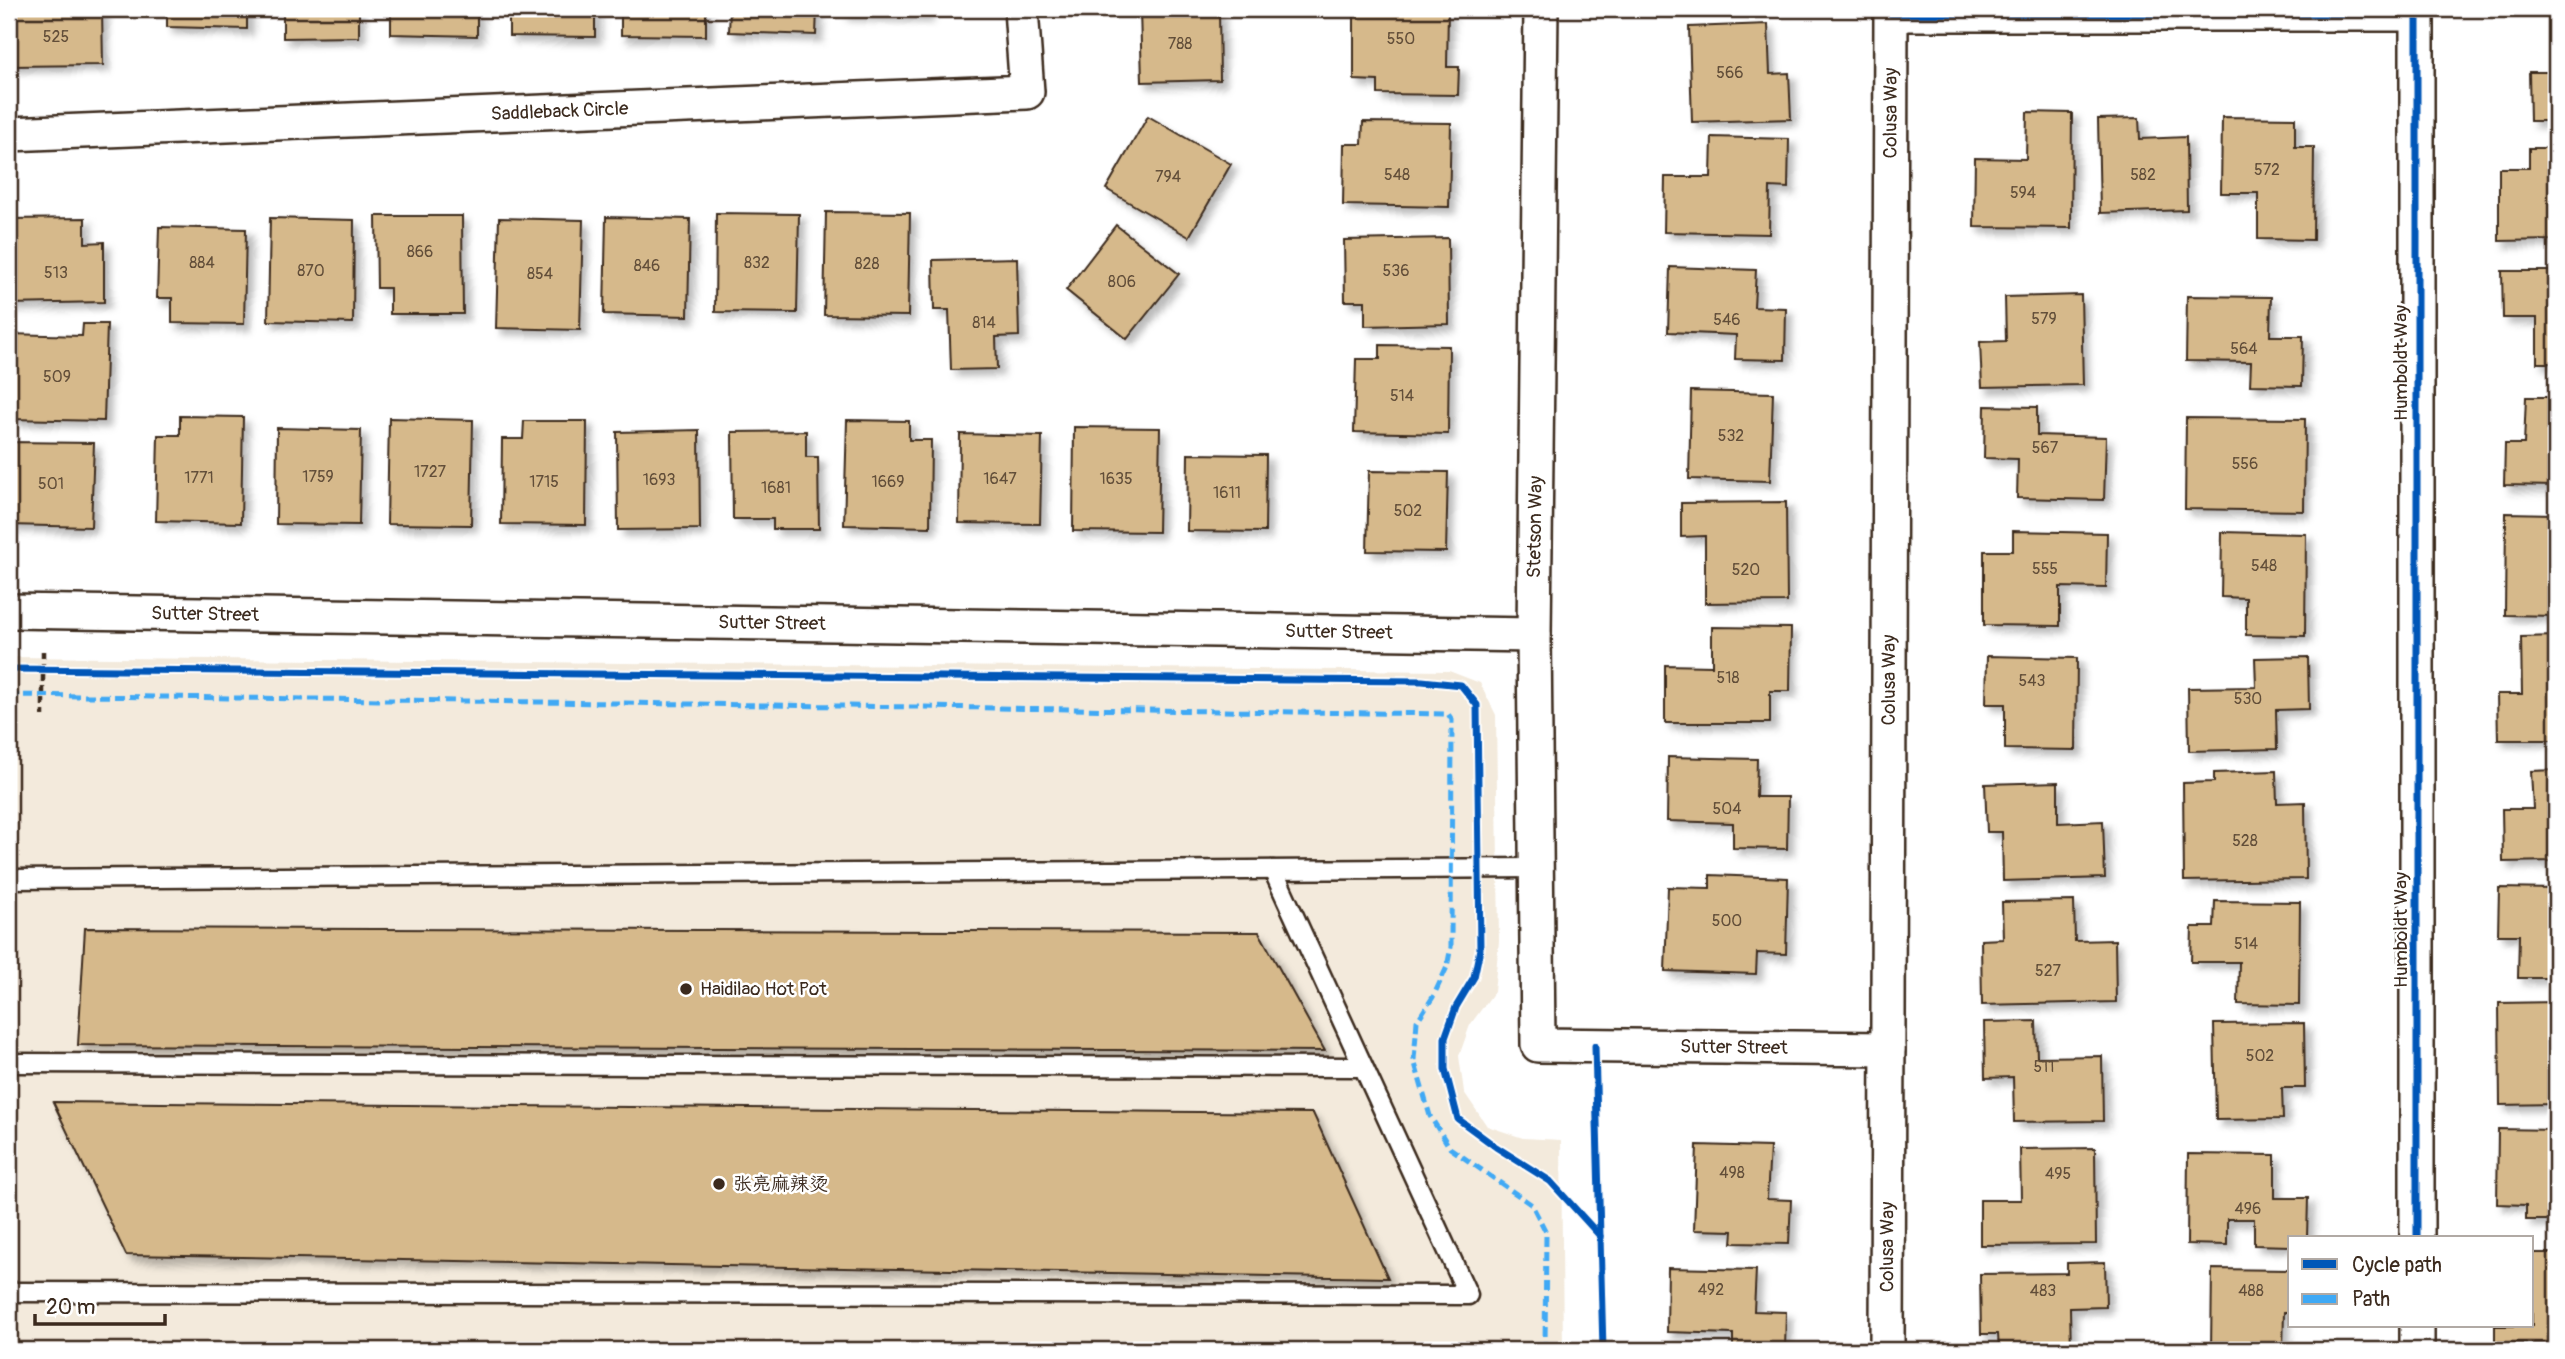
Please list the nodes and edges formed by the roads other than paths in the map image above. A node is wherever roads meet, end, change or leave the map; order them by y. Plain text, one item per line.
1 (1021, 9) edge
2 (1541, 9) edge
3 (1891, 11) edge
4 (9, 134) edge
5 (9, 611) edge
6 (1534, 635) junction
7 (1536, 868) junction
8 (1273, 870) junction
9 (9, 879) edge
10 (1538, 1045) joint
11 (1888, 1049) junction
12 (9, 1063) edge
13 (1363, 1067) junction
14 (2417, 1236) edge
15 (9, 1292) edge
16 (2417, 1328) edge
17 (1887, 1350) edge
18 (2417, 1350) edge

1 - 4 street, Saddleback Circle
2 - 6 street, Stetson Way
3 - 11 street, Colusa Way
3 - 14 street, Humboldt Way
5 - 6 street, Sutter Street
6 - 7 street, Stetson Way
7 - 8 lane
7 - 10 street, Stetson Way
8 - 9 lane
8 - 13 lane
10 - 11 street, Sutter Street
11 - 17 street, Colusa Way
12 - 13 lane
13 - 15 lane
16 - 18 street

